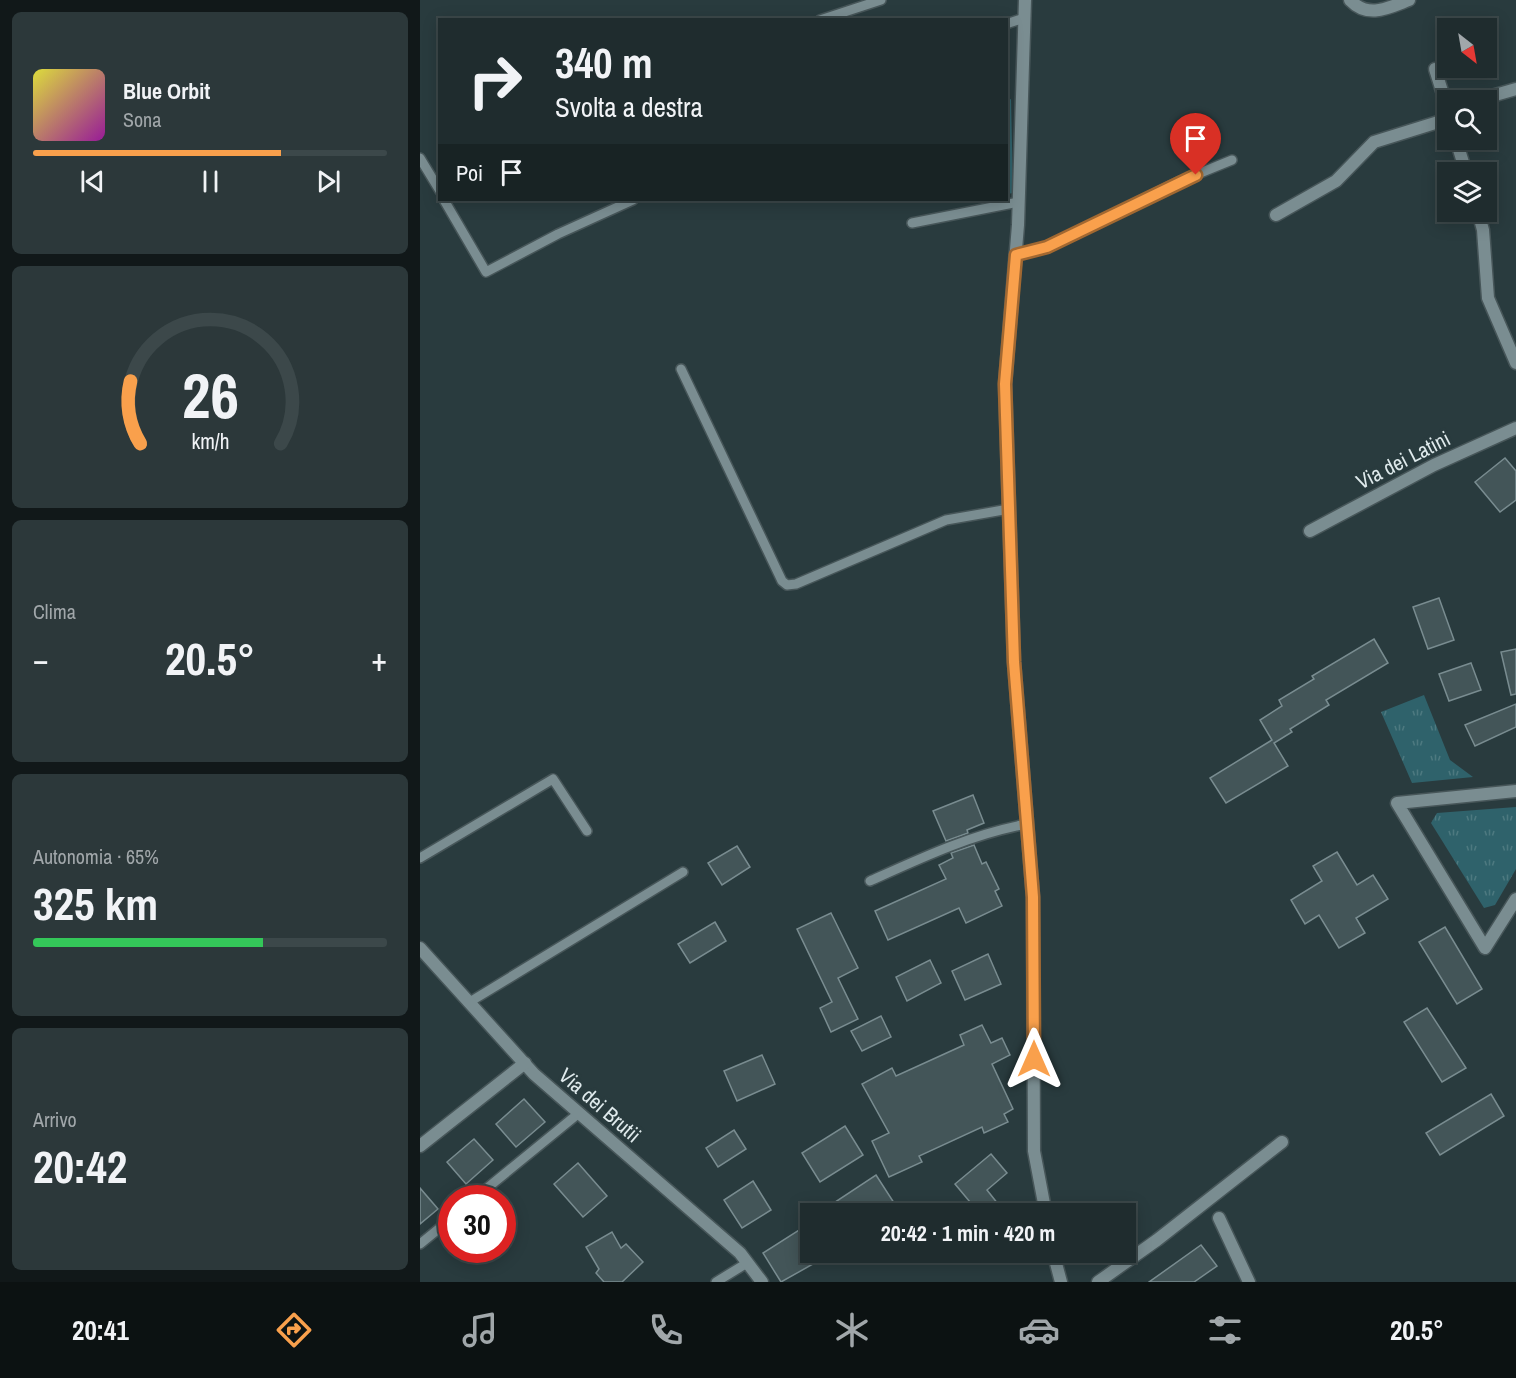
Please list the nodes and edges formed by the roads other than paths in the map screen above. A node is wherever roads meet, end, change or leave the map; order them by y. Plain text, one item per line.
1 (881, 0) edge
2 (1025, 0) edge
3 (1350, 0) edge
4 (1409, 0) edge
5 (826, 18) edge
6 (1024, 18) junction
7 (1008, 23) edge
8 (1435, 69) dead end
9 (1516, 89) edge
10 (1442, 90) edge
11 (1497, 94) edge
12 (1437, 122) edge
13 (420, 158) edge
14 (1232, 160) dead end
15 (438, 188) edge
16 (445, 201) edge
17 (631, 201) edge
18 (1019, 202) junction
19 (1275, 215) dead end
20 (1481, 222) edge
21 (912, 223) dead end
22 (1016, 255) junction
23 (1516, 363) edge
24 (681, 369) dead end
25 (1516, 428) edge
26 (1009, 509) junction
27 (1310, 531) dead end
28 (1516, 791) edge
29 (1027, 824) junction
30 (587, 831) dead end
31 (420, 858) edge
32 (683, 872) dead end
33 (870, 881) dead end
34 (1516, 899) edge
35 (420, 948) edge
36 (468, 1003) junction
37 (525, 1063) junction
38 (579, 1113) junction
39 (1282, 1142) dead end
40 (420, 1146) edge
41 (491, 1185) edge
42 (1044, 1203) edge
43 (1219, 1218) dead end
44 (438, 1229) edge
45 (420, 1244) edge
46 (747, 1263) junction
47 (1056, 1263) edge
48 (716, 1282) edge
49 (762, 1282) edge
50 (1061, 1282) edge
51 (1098, 1282) edge
52 (1249, 1282) edge

1 - 5 lane
2 - 6 street
3 - 4 street
6 - 7 lane
6 - 18 street
8 - 10 street
9 - 11 street
12 - 19 street
13 - 15 lane
14 - 22 lane
16 - 17 lane
18 - 21 lane
18 - 22 street
20 - 23 street
22 - 26 street
24 - 26 lane
25 - 27 street, Via dei Latini
26 - 29 street
28 - 34 street
29 - 33 lane
29 - 42 street
30 - 31 lane
32 - 36 lane
35 - 36 street, Via dei Brutii
36 - 37 street, Via dei Brutii
37 - 38 street, Via dei Brutii
37 - 40 street
38 - 41 lane
38 - 46 street, Via dei Brutii
39 - 51 street
43 - 52 street
44 - 45 lane
46 - 48 lane
46 - 49 street, Via dei Brutii
47 - 50 street

